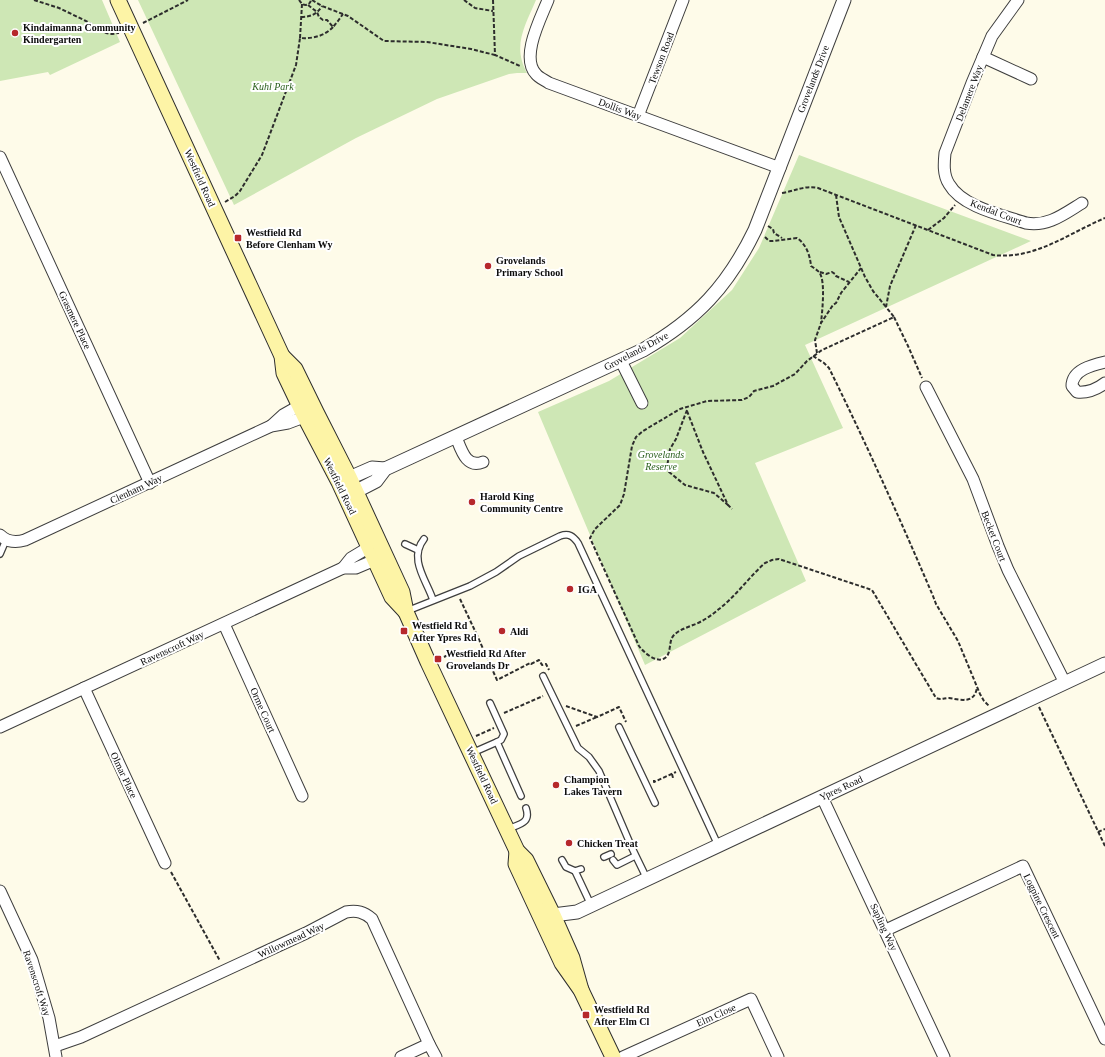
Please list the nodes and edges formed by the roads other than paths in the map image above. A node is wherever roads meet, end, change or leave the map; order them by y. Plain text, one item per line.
1 (118, 0) edge
2 (548, 0) edge
3 (683, 0) edge
4 (844, 0) edge
5 (1018, 0) edge
6 (983, 57) junction
7 (1031, 79) dead end
8 (638, 116) junction
9 (0, 157) edge
10 (780, 168) junction
11 (958, 194) joint
12 (1082, 203) dead end
13 (621, 361) junction
14 (1105, 362) edge
15 (1105, 383) edge
16 (926, 387) road end
17 (642, 403) dead end
18 (308, 409) junction
19 (456, 437) junction
20 (483, 462) dead end
21 (385, 469) junction
22 (344, 480) junction
23 (150, 483) junction
24 (350, 494) junction
25 (3, 538) edge
26 (424, 539) dead end
27 (404, 544) dead end
28 (418, 550) junction
29 (377, 551) junction
30 (0, 554) edge
31 (434, 600) junction
32 (406, 612) junction
33 (224, 624) junction
34 (1105, 664) edge
35 (543, 676) dead end
36 (1065, 683) junction
37 (84, 688) junction
38 (490, 703) dead end
39 (0, 727) edge
40 (619, 727) dead end
41 (497, 742) junction
42 (472, 753) junction
43 (302, 796) dead end
44 (521, 796) dead end
45 (822, 797) junction
46 (655, 803) dead end
47 (526, 808) dead end
48 (508, 829) junction
49 (718, 845) junction
50 (635, 856) junction
51 (604, 857) dead end
52 (562, 860) dead end
53 (165, 863) road end
54 (647, 879) junction
55 (0, 891) edge
56 (591, 905) junction
57 (577, 912) junction
58 (548, 917) junction
59 (886, 930) junction
60 (554, 932) junction
61 (1105, 1039) edge
62 (429, 1044) junction
63 (56, 1052) edge
64 (402, 1057) edge
65 (436, 1057) edge
66 (613, 1057) edge
67 (623, 1057) edge
68 (778, 1057) edge
69 (944, 1057) edge

1 - 18 main road, Westfield Road
2 - 8 street, Dollis Way
3 - 8 street, Tewson Road
4 - 10 street, Grovelands Drive
5 - 6 street, Delamere Way
6 - 7 street
6 - 11 street, Delamere Way
8 - 10 street, Dollis Way
9 - 23 street, Grasmere Place
10 - 13 street, Grovelands Drive
11 - 12 street, Kendal Court
13 - 17 street
13 - 19 street, Grovelands Drive
14 - 15 street
16 - 36 street, Becket Court
18 - 22 main road, Westfield Road
18 - 23 street, Clenham Way
19 - 20 street
19 - 21 street, Grovelands Drive
21 - 22 street, Grovelands Drive
21 - 24 street, Grovelands Drive
22 - 24 main road, Westfield Road
23 - 25 street, Clenham Way
24 - 29 main road, Westfield Road
25 - 30 lane
26 - 28 lane
27 - 28 lane
28 - 31 lane
29 - 32 main road, Westfield Road
29 - 33 street, Ravenscroft Way
31 - 32 lane
31 - 49 lane
32 - 42 main road, Westfield Road
33 - 37 street, Ravenscroft Way
33 - 43 street, Orme Court
34 - 36 street, Ypres Road
35 - 50 lane
36 - 45 street, Ypres Road
37 - 39 street, Ravenscroft Way
37 - 53 street, Olmar Place
38 - 41 lane
40 - 46 lane
41 - 42 lane
41 - 44 lane
42 - 48 main road, Westfield Road
45 - 49 street, Ypres Road
45 - 59 street, Sapling Way
47 - 48 lane
48 - 58 main road, Westfield Road
49 - 54 street, Ypres Road
50 - 51 lane
50 - 54 lane
52 - 56 lane
54 - 56 street, Ypres Road
55 - 63 street, Ravenscroft Way
56 - 57 street, Ypres Road
57 - 58 street, Ypres Road
57 - 60 street, Ypres Road
58 - 60 main road, Westfield Road
59 - 61 street, Logpine Crescent
59 - 69 street, Sapling Way
60 - 66 main road, Westfield Road
62 - 63 street, Willowmead Way
62 - 64 street
62 - 65 street, Willowmead Way
67 - 68 street, Elm Close

